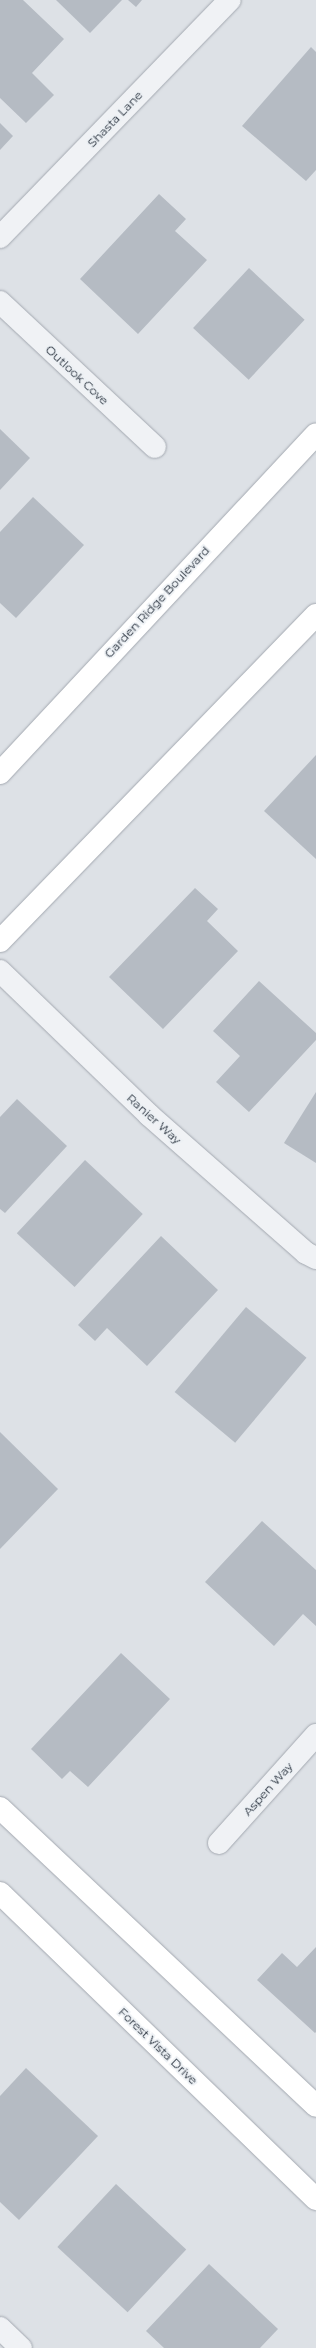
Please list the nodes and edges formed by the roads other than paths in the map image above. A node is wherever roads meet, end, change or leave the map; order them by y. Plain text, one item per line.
1 (230, 0) edge
2 (0, 237) edge
3 (0, 302) edge
4 (316, 434) edge
5 (155, 447) dead end
6 (316, 615) edge
7 (0, 773) edge
8 (0, 941) edge
9 (0, 971) edge
10 (316, 1258) edge
11 (316, 1735) edge
12 (0, 1808) edge
13 (219, 1843) dead end
14 (0, 1893) edge
15 (316, 2106) edge
16 (316, 2199) edge
17 (0, 2328) edge
18 (21, 2348) edge

1 - 2 street, Shasta Lane
3 - 5 street, Outlook Cove
4 - 7 main road, Garden Ridge Boulevard
6 - 8 main road
9 - 10 street, Ranier Way
11 - 13 street, Aspen Way
12 - 15 main road
14 - 16 main road, Forest Vista Drive
17 - 18 street

